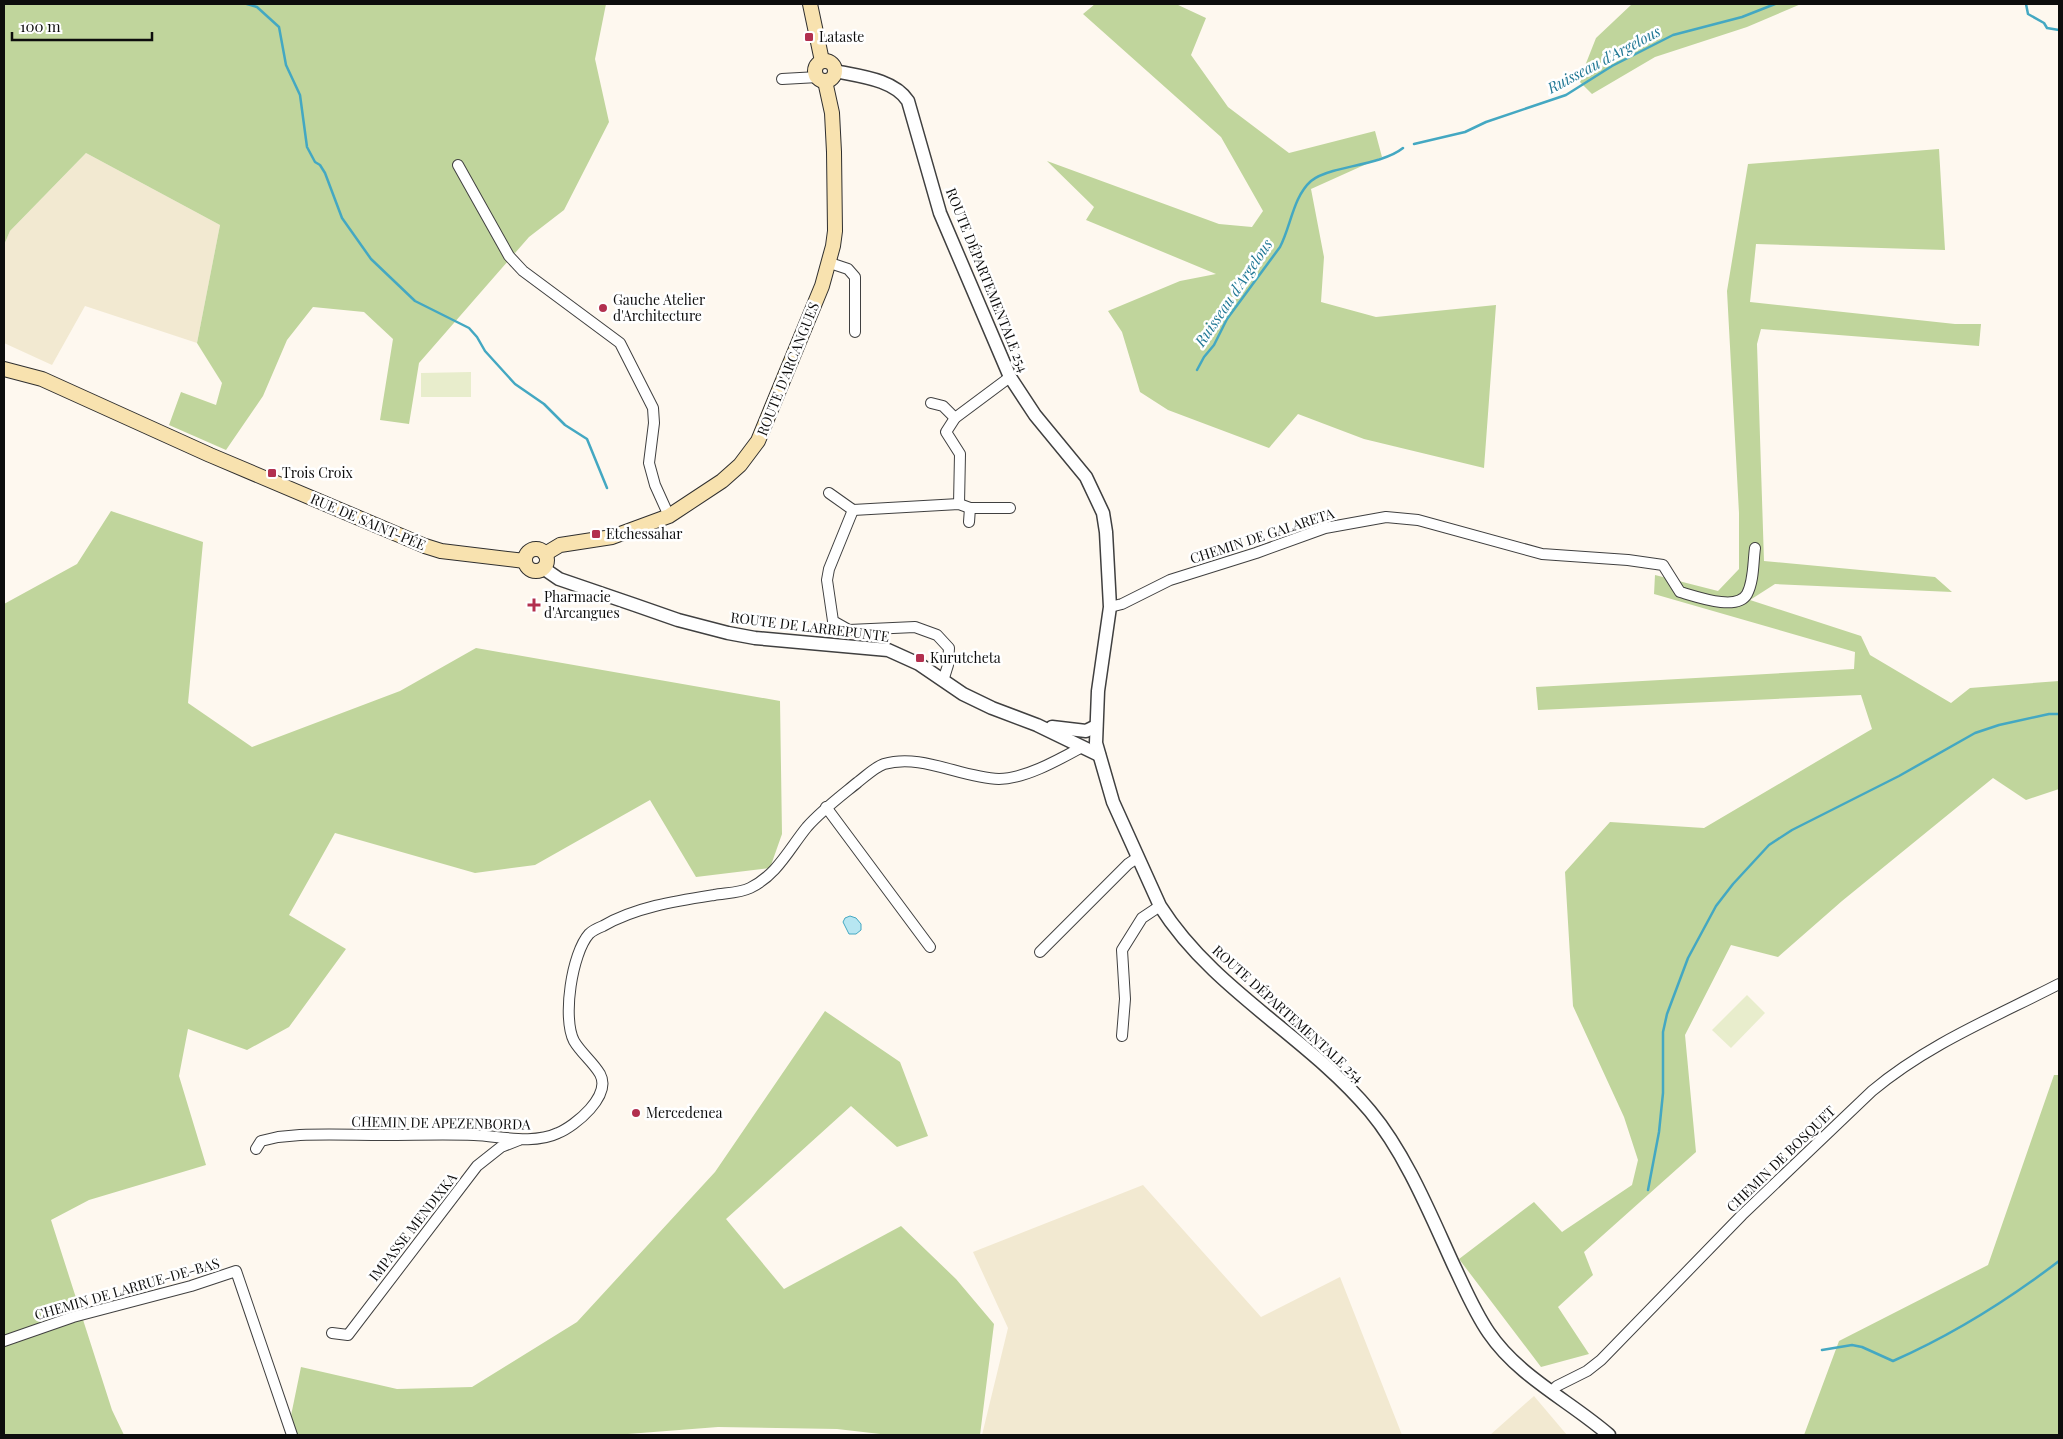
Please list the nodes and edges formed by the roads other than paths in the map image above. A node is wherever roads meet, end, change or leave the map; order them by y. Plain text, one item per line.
1 (810, 4) edge
2 (826, 76) junction
3 (782, 79) dead end
4 (458, 165) dead end
5 (830, 263) junction
6 (855, 332) dead end
7 (4, 369) edge
8 (1010, 377) junction
9 (931, 403) dead end
10 (955, 418) junction
11 (829, 493) dead end
12 (959, 504) junction
13 (970, 508) junction
14 (1010, 508) dead end
15 (853, 510) junction
16 (669, 516) junction
17 (969, 522) dead end
18 (1755, 548) dead end
19 (525, 561) joint
20 (544, 561) junction
21 (1110, 607) junction
22 (942, 681) junction
23 (1037, 725) junction
24 (1096, 726) junction
25 (1081, 731) junction
26 (1075, 743) junction
27 (1099, 755) junction
28 (826, 807) junction
29 (1137, 858) junction
30 (1160, 906) junction
31 (930, 947) dead end
32 (1040, 952) dead end
33 (2059, 984) edge
34 (1122, 1036) dead end
35 (522, 1138) junction
36 (256, 1149) dead end
37 (332, 1333) dead end
38 (4, 1341) edge
39 (1551, 1392) junction
40 (292, 1435) edge
41 (1609, 1435) edge

1 - 2 main road
2 - 3 street
2 - 5 main road, ROUTE D'ARCANGUES
2 - 8 street, ROUTE DÉPARTEMENTALE 254
4 - 16 street
5 - 6 street
5 - 16 main road, ROUTE D'ARCANGUES
7 - 19 main road, RUE DE SAINT-PÉE
8 - 10 street
8 - 21 street, ROUTE DÉPARTEMENTALE 254
9 - 10 street
10 - 12 street
11 - 15 street
12 - 13 street
12 - 15 street
13 - 14 street
13 - 17 street
15 - 22 street
16 - 20 main road, ROUTE D'ARCANGUES
18 - 21 street, CHEMIN DE GALARETA
19 - 20 main road, ROUTE D'ARCANGUES
20 - 22 street, ROUTE DE LARREPUNTE
21 - 24 street, ROUTE DÉPARTEMENTALE 254
22 - 23 street, ROUTE DE LARREPUNTE
23 - 25 street, ROUTE DE LARREPUNTE
23 - 26 street, ROUTE DE LARREPUNTE
24 - 25 street, ROUTE DE LARREPUNTE
24 - 27 street, ROUTE DÉPARTEMENTALE 254
25 - 26 street
26 - 27 street, ROUTE DE LARREPUNTE
26 - 28 street, CHEMIN DE APEZENBORDA
27 - 29 street, ROUTE DÉPARTEMENTALE 254
28 - 31 street
28 - 35 street, CHEMIN DE APEZENBORDA
29 - 30 street, ROUTE DÉPARTEMENTALE 254
29 - 32 street
30 - 34 street
30 - 39 street, ROUTE DÉPARTEMENTALE 254
33 - 39 street, CHEMIN DE BOSQUET
35 - 36 street, CHEMIN DE APEZENBORDA
35 - 37 street, IMPASSE MENDIXKA
38 - 40 street, CHEMIN DE LARRUE-DE-BAS
39 - 41 street, ROUTE DÉPARTEMENTALE 254

